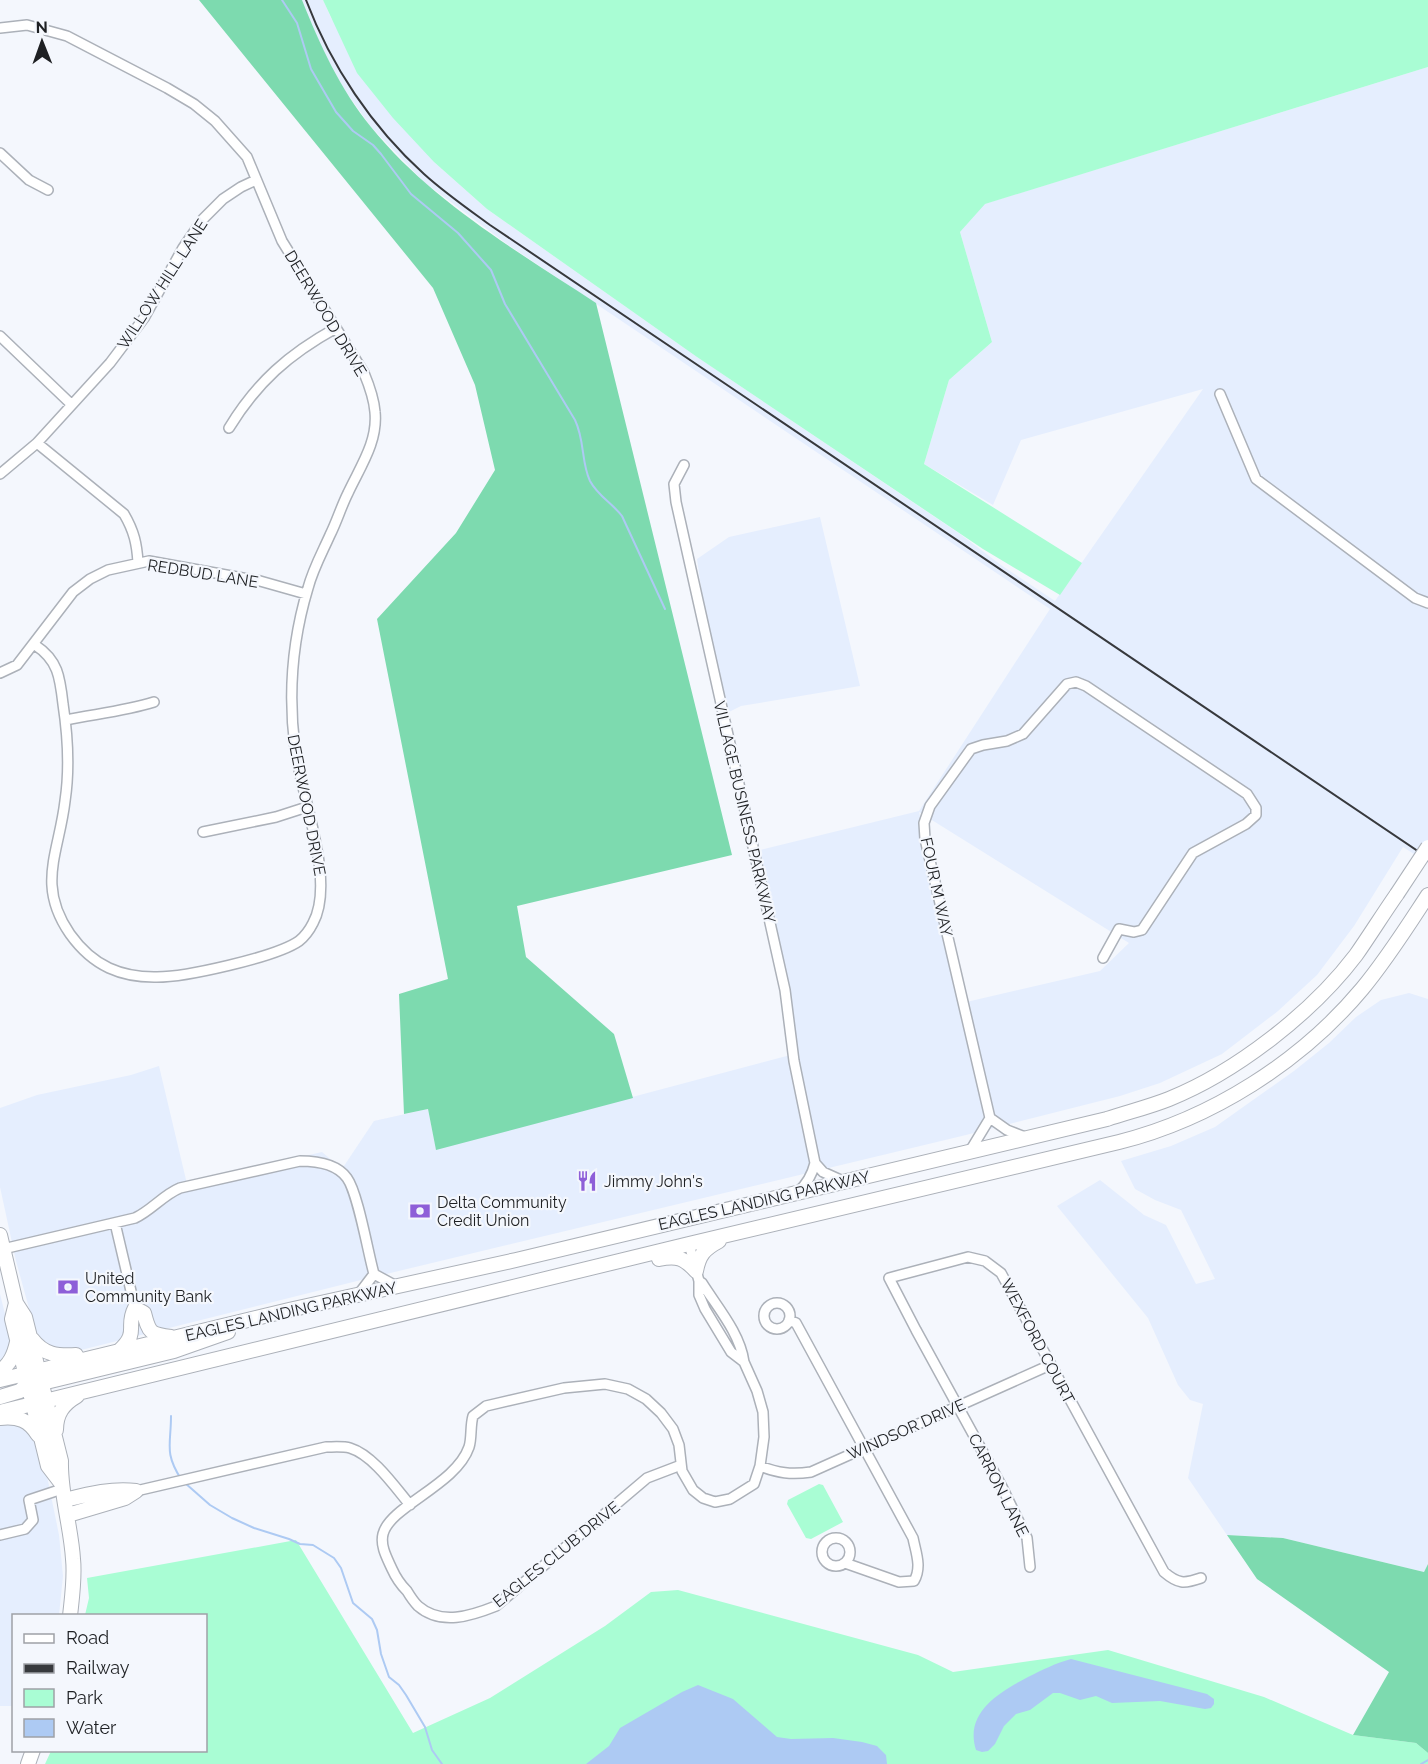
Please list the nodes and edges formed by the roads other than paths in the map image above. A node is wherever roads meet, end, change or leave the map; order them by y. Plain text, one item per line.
1 (0, 28) edge
2 (0, 153) edge
3 (256, 180) junction
4 (48, 190) dead end
5 (336, 328) junction
6 (0, 336) edge
7 (1220, 394) dead end
8 (71, 404) junction
9 (229, 428) dead end
10 (37, 443) junction
11 (684, 465) dead end
12 (0, 474) edge
13 (138, 563) junction
14 (306, 594) junction
15 (1428, 603) edge
16 (35, 645) junction
17 (0, 673) edge
18 (154, 702) dead end
19 (66, 720) junction
20 (307, 807) junction
21 (203, 832) dead end
22 (1428, 847) edge
23 (1428, 896) edge
24 (1103, 958) dead end
25 (990, 1118) junction
26 (1027, 1138) junction
27 (970, 1152) junction
28 (815, 1163) junction
29 (845, 1182) junction
30 (797, 1193) junction
31 (115, 1223) junction
32 (734, 1233) junction
33 (2, 1242) edge
34 (690, 1244) junction
35 (374, 1274) junction
36 (551, 1278) junction
37 (698, 1279) junction
38 (398, 1287) junction
39 (358, 1295) junction
40 (135, 1308) junction
41 (257, 1318) junction
42 (789, 1320) dead end
43 (176, 1337) junction
44 (24, 1338) junction
45 (119, 1351) junction
46 (744, 1362) junction
47 (1050, 1365) junction
48 (0, 1371) edge
49 (34, 1378) junction
50 (0, 1380) edge
51 (89, 1390) junction
52 (0, 1397) edge
53 (40, 1402) junction
54 (958, 1406) junction
55 (0, 1412) edge
56 (0, 1418) edge
57 (49, 1440) junction
58 (865, 1448) junction
59 (681, 1465) junction
60 (760, 1466) junction
61 (62, 1491) junction
62 (136, 1491) junction
63 (410, 1505) junction
64 (68, 1515) junction
65 (0, 1535) edge
66 (845, 1563) dead end
67 (1030, 1567) dead end
68 (1201, 1578) dead end
69 (70, 1614) edge

1 - 3 street, DEERWOOD DRIVE
2 - 4 street
3 - 5 street, DEERWOOD DRIVE
3 - 8 street, WILLOW HILL LANE
5 - 9 street
5 - 14 street, DEERWOOD DRIVE
6 - 8 street
7 - 15 street
8 - 10 street, WILLOW HILL LANE
10 - 12 street, WILLOW HILL LANE
10 - 13 street
11 - 28 street, VILLAGE BUSINESS PARKWAY
13 - 14 street, REDBUD LANE
13 - 16 street, REDBUD LANE
14 - 20 street, DEERWOOD DRIVE
16 - 17 street, REDBUD LANE
16 - 19 street, DEERWOOD DRIVE
18 - 19 street
19 - 20 street, DEERWOOD DRIVE
20 - 21 street
22 - 26 main road, EAGLES LANDING PARKWAY, bridge
23 - 32 main road, EAGLES LANDING PARKWAY
24 - 25 street, FOUR M WAY
25 - 26 street
25 - 27 street
26 - 27 main road, EAGLES LANDING PARKWAY
27 - 29 main road, EAGLES LANDING PARKWAY
28 - 29 street
28 - 30 street
29 - 30 main road, EAGLES LANDING PARKWAY
30 - 38 main road, EAGLES LANDING PARKWAY
31 - 33 street
31 - 35 street
31 - 40 street
32 - 34 main road, EAGLES LANDING PARKWAY
32 - 37 main road
33 - 44 main road
34 - 36 main road, EAGLES LANDING PARKWAY
34 - 37 street
35 - 38 street
35 - 39 street
36 - 37 main road
36 - 51 main road, EAGLES LANDING PARKWAY
37 - 46 street
37 - 46 street
38 - 39 main road, EAGLES LANDING PARKWAY
39 - 41 main road, EAGLES LANDING PARKWAY
40 - 43 main road
40 - 45 main road
41 - 43 main road, EAGLES LANDING PARKWAY
41 - 49 main road
42 - 58 street
43 - 45 main road, EAGLES LANDING PARKWAY
44 - 45 main road
44 - 48 main road
44 - 49 main road
45 - 49 main road, EAGLES LANDING PARKWAY
46 - 60 street
47 - 54 street, WINDSOR DRIVE
47 - 54 street, WEXFORD COURT
47 - 68 street, WEXFORD COURT
49 - 50 main road, EAGLES LANDING PARKWAY
49 - 52 main road
49 - 53 main road
51 - 53 main road, EAGLES LANDING PARKWAY
51 - 57 main road
53 - 55 main road, EAGLES LANDING PARKWAY
53 - 57 main road
54 - 58 street, WINDSOR DRIVE
54 - 67 street, CARRON LANE
56 - 57 main road
57 - 61 main road
58 - 60 street, WINDSOR DRIVE
58 - 66 street
59 - 60 street
59 - 63 street
59 - 63 street, EAGLES CLUB DRIVE
61 - 62 main road
61 - 64 main road
61 - 65 street
62 - 63 street
62 - 64 main road
64 - 69 main road

